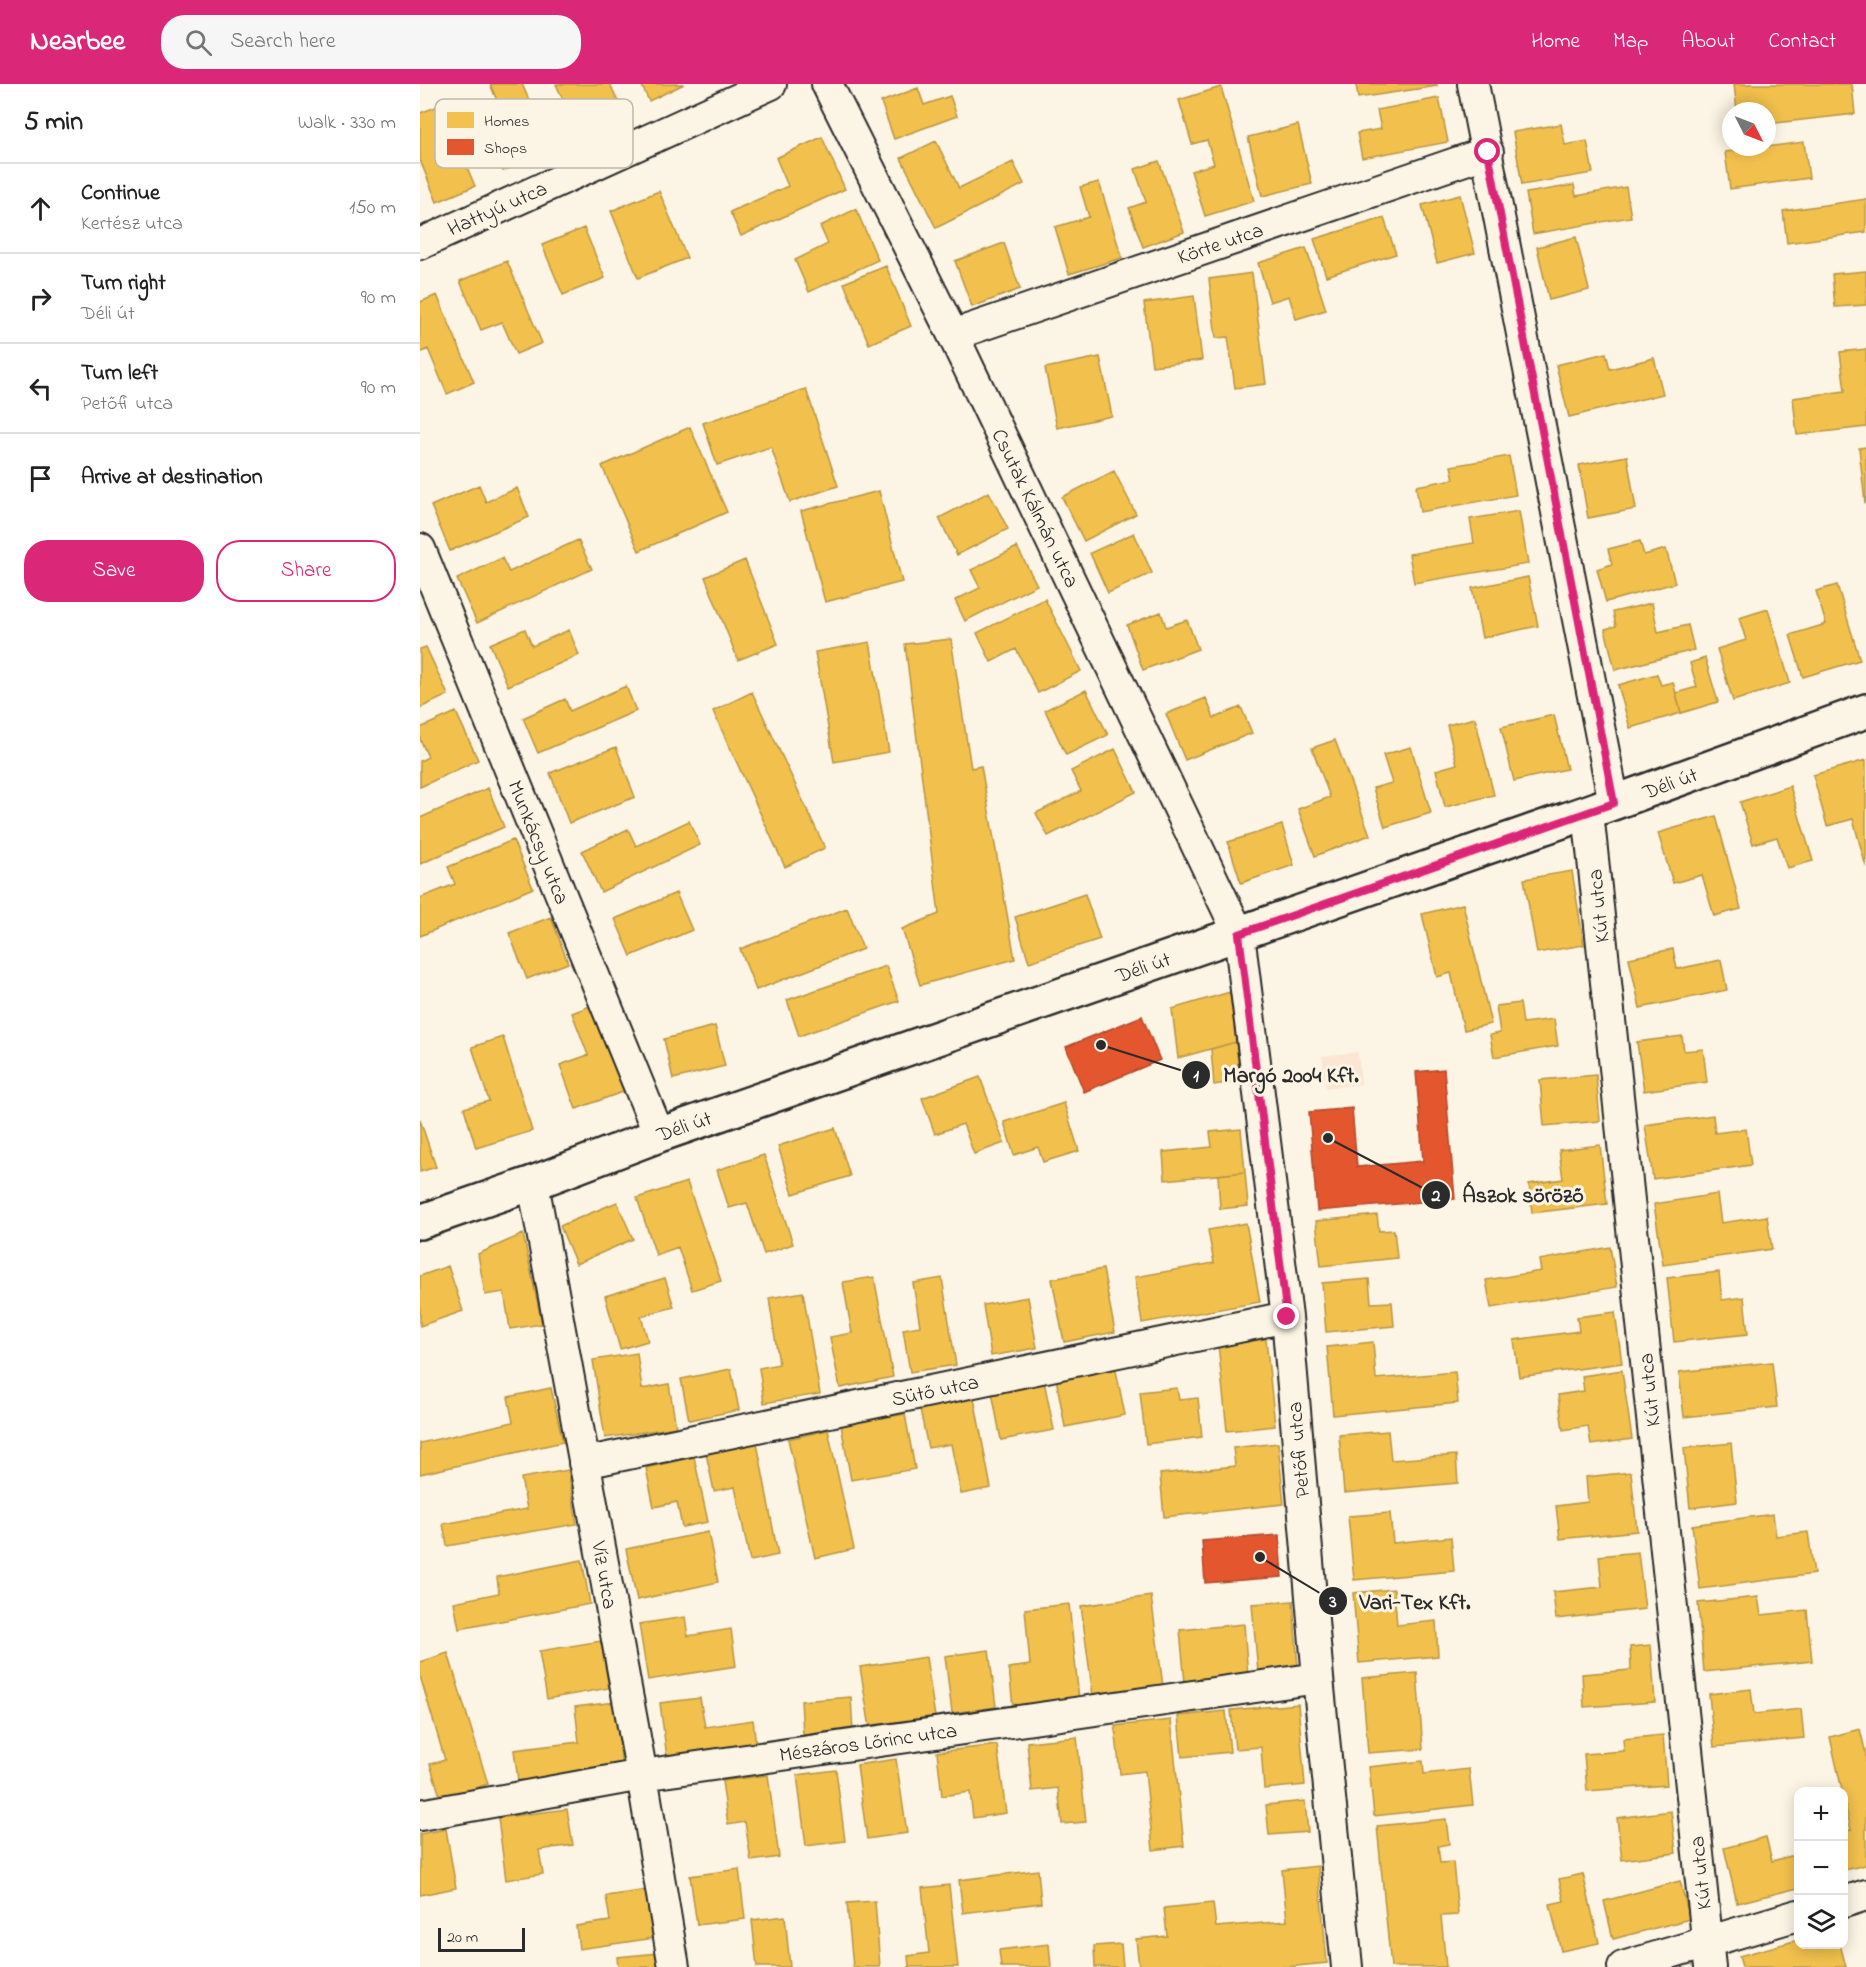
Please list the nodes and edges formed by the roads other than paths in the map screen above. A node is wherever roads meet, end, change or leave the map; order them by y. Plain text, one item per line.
1 (771, 84) edge
2 (827, 84) edge
3 (1473, 84) edge
4 (633, 147) edge
5 (1488, 152) junction
6 (587, 168) edge
7 (420, 244) edge
8 (953, 334) junction
9 (420, 549) edge
10 (1866, 711) edge
11 (1601, 808) junction
12 (1239, 934) junction
13 (658, 1135) junction
14 (533, 1183) junction
15 (420, 1222) edge
16 (1287, 1317) junction
17 (584, 1462) junction
18 (1318, 1678) junction
19 (642, 1775) junction
20 (420, 1815) edge
21 (1866, 1895) edge
22 (1848, 1901) edge
23 (1794, 1917) edge
24 (1708, 1955) edge
25 (674, 1967) edge
26 (1347, 1967) edge
27 (1623, 1967) edge

1 - 4 street, Hattyú utca
2 - 8 street, Csutak Kálmán utca
3 - 5 street, Kút utca
5 - 8 street, Körte utca
5 - 11 street, Kút utca
6 - 7 street, Hattyú utca
8 - 12 street, Csutak Kálmán utca
9 - 13 street, Munkácsy utca
10 - 11 street, Déli út
11 - 12 street, Déli út
11 - 24 street, Kút utca
12 - 13 street, Déli út
12 - 16 street, Petőfi utca
13 - 14 street, Déli út
14 - 15 street, Déli út
14 - 17 street, Víz utca
16 - 17 street, Sütő utca
16 - 18 street, Petőfi utca
17 - 19 street, Víz utca
18 - 19 street, Mészáros Lőrinc utca
18 - 26 street, Petőfi utca
19 - 20 street, Mészáros Lőrinc utca
19 - 25 street, Víz utca
21 - 22 street
23 - 24 street
24 - 27 street

